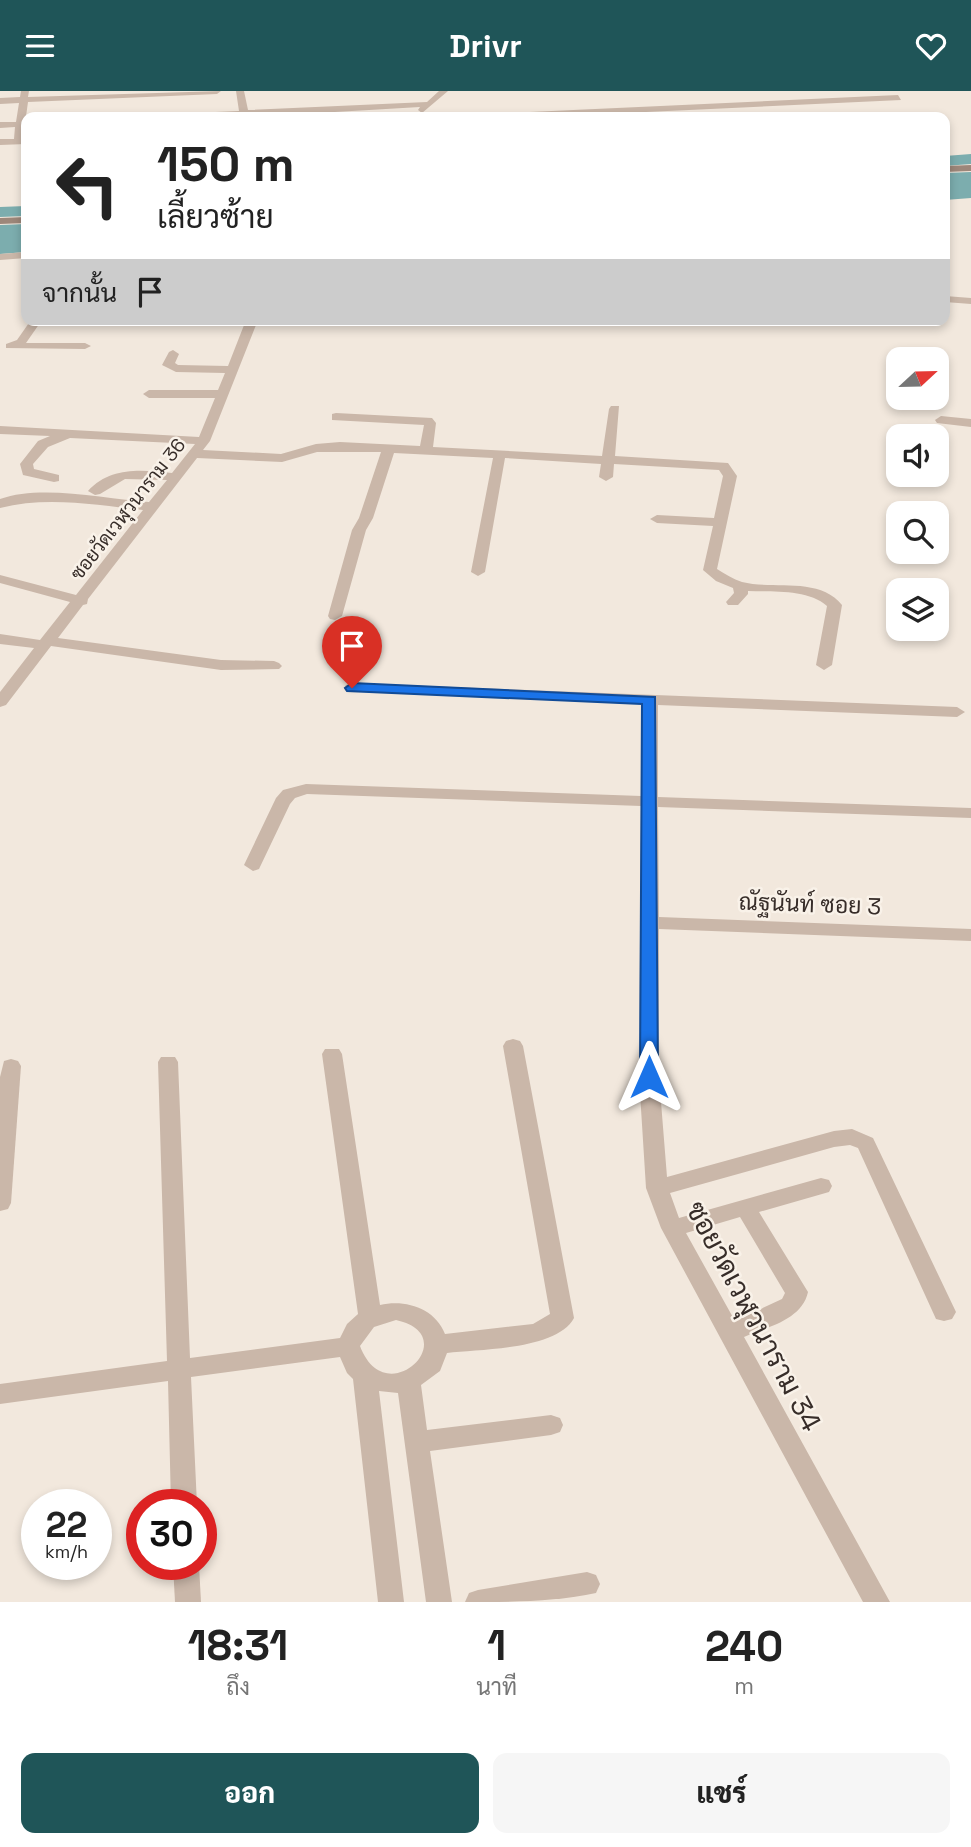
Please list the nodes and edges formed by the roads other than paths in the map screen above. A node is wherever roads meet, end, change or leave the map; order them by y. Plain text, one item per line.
1 (217, 91) edge
2 (240, 91) edge
3 (444, 91) edge
4 (166, 92) edge
5 (95, 94) edge
6 (24, 95) edge
7 (898, 98) dead end
8 (0, 101) edge
9 (429, 104) junction
10 (244, 112) edge
11 (295, 112) edge
12 (420, 112) edge
13 (595, 112) edge
14 (21, 124) edge
15 (0, 125) edge
16 (21, 141) edge
17 (0, 142) edge
18 (971, 168) edge
19 (950, 169) edge
20 (21, 220) edge
21 (0, 221) edge
22 (21, 255) edge
23 (0, 257) edge
24 (950, 299) edge
25 (971, 301) edge
26 (32, 326) edge
27 (250, 326) edge
28 (0, 336) edge
29 (25, 336) junction
30 (6, 346) edge
31 (85, 346) dead end
32 (173, 353) dead end
33 (232, 370) junction
34 (149, 394) dead end
35 (222, 394) junction
36 (615, 409) dead end
37 (336, 417) dead end
38 (941, 420) dead end
39 (971, 423) edge
40 (0, 430) edge
41 (68, 434) junction
42 (204, 441) junction
43 (389, 449) junction
44 (426, 450) junction
45 (500, 453) junction
46 (196, 454) junction
47 (608, 459) junction
48 (178, 477) junction
49 (606, 477) dead end
50 (54, 478) dead end
51 (95, 491) dead end
52 (0, 504) edge
53 (154, 507) junction
54 (657, 519) dead end
55 (721, 522) junction
56 (478, 572) dead end
57 (0, 579) edge
58 (740, 586) junction
59 (82, 601) junction
60 (733, 602) dead end
61 (335, 616) dead end
62 (0, 639) edge
63 (45, 643) junction
64 (824, 665) dead end
65 (274, 666) dead end
66 (352, 688) dead end
67 (650, 700) junction
68 (0, 702) edge
69 (957, 712) dead end
70 (650, 800) junction
71 (971, 813) edge
72 (253, 865) dead end
73 (648, 923) junction
74 (971, 935) edge
75 (513, 1046) dead end
76 (332, 1054) dead end
77 (168, 1062) dead end
78 (11, 1066) dead end
79 (821, 1187) dead end
80 (657, 1188) junction
81 (0, 1203) edge
82 (745, 1207) junction
83 (672, 1228) junction
84 (944, 1312) dead end
85 (370, 1317) junction
86 (730, 1333) junction
87 (436, 1345) junction
88 (348, 1346) junction
89 (179, 1369) junction
90 (365, 1378) junction
91 (408, 1381) junction
92 (0, 1394) edge
93 (551, 1425) dead end
94 (416, 1442) junction
95 (183, 1489) edge
96 (187, 1580) edge
97 (587, 1584) dead end
98 (188, 1602) edge
99 (391, 1602) edge
100 (439, 1602) edge
101 (478, 1602) edge
102 (877, 1602) edge

1 - 4 street
2 - 10 street
3 - 9 street
4 - 5 street
5 - 6 street
6 - 8 street
7 - 13 street
9 - 11 street
9 - 12 street
14 - 15 street
16 - 17 street
18 - 19 street
20 - 21 street
22 - 23 street
24 - 25 street
26 - 29 street
27 - 33 street, ซอยวัดเวฬุวนาราม 36
28 - 29 street
29 - 30 street
30 - 31 street
32 - 33 street
33 - 35 street, ซอยวัดเวฬุวนาราม 36
34 - 35 street
35 - 42 street, ซอยวัดเวฬุวนาราม 36
36 - 47 street
37 - 44 street
38 - 39 street
40 - 41 street
41 - 42 street
41 - 50 street
42 - 46 street, ซอยวัดเวฬุวนาราม 36
43 - 44 street
43 - 46 street
43 - 61 street
44 - 45 street
45 - 47 street
45 - 56 street
46 - 48 street, ซอยวัดเวฬุวนาราม 36
47 - 49 street
47 - 55 street
48 - 51 street
48 - 53 street, ซอยวัดเวฬุวนาราม 36
52 - 53 street
53 - 59 street, ซอยวัดเวฬุวนาราม 36
54 - 55 street
55 - 58 street
57 - 59 street
58 - 60 street
58 - 64 street
59 - 63 street, ซอยวัดเวฬุวนาราม 36
62 - 63 street
63 - 65 street
63 - 68 street, ซอยวัดเวฬุวนาราม 36
66 - 67 street
67 - 69 street
67 - 70 street, ซอยวัดเวฬุวนาราม 34
70 - 71 street
70 - 72 street
70 - 73 street, ซอยวัดเวฬุวนาราม 34
73 - 74 street, ณัฐนันท์ ซอย 3
73 - 80 street, ซอยวัดเวฬุวนาราม 34
75 - 87 street
76 - 85 street
77 - 89 street
78 - 81 street
79 - 82 street
80 - 83 street, ซอยวัดเวฬุวนาราม 34
80 - 84 street
82 - 83 street
82 - 86 street
83 - 86 street, ซอยวัดเวฬุวนาราม 34
85 - 87 street
85 - 88 street
86 - 102 street, ซอยวัดเวฬุวนาราม 34
87 - 91 street
88 - 89 street
88 - 90 street
89 - 92 street
89 - 95 street
90 - 91 street
90 - 99 street
91 - 94 street
93 - 94 street
94 - 100 street
96 - 98 street
97 - 101 street

